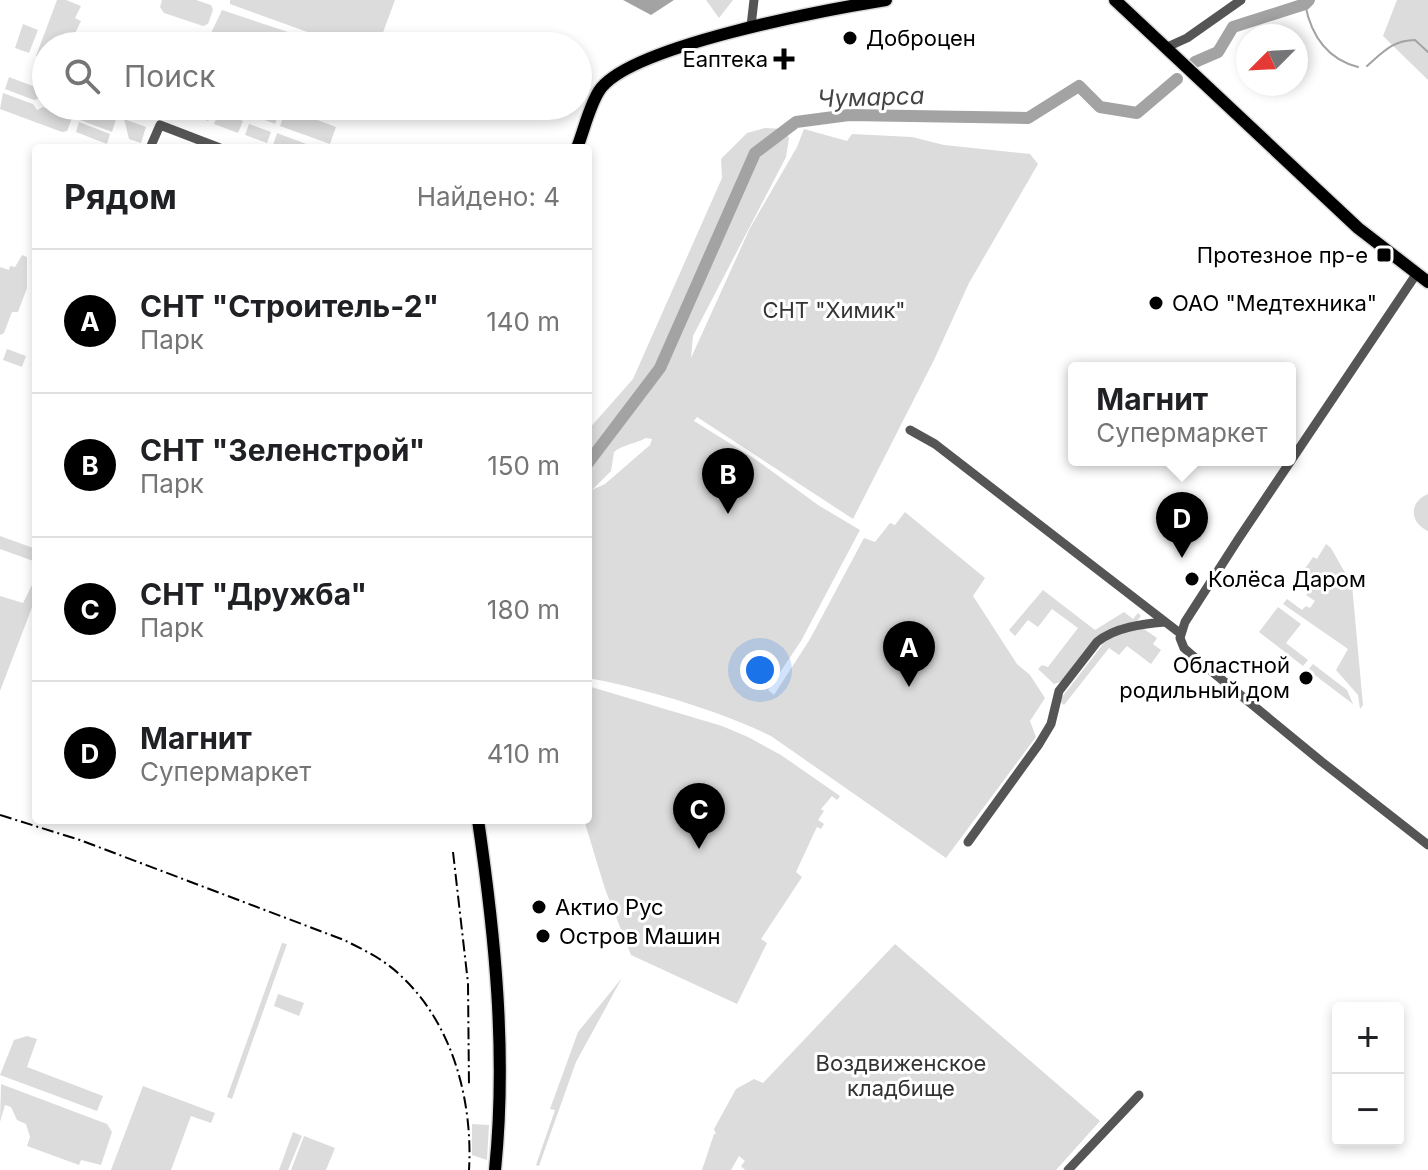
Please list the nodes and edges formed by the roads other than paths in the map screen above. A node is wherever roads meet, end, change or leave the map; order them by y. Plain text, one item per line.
1 (754, 0) edge
2 (886, 0) edge
3 (1241, 0) edge
4 (1118, 1) edge
5 (751, 26) junction
6 (1165, 48) junction
7 (592, 109) edge
8 (588, 120) edge
9 (152, 144) edge
10 (210, 144) edge
11 (579, 144) edge
12 (1417, 273) junction
13 (1428, 282) edge
14 (910, 430) dead end
15 (1296, 453) edge
16 (1287, 466) edge
17 (1165, 622) junction
18 (1181, 634) junction
19 (478, 824) edge
20 (968, 842) dead end
21 (1428, 845) edge
22 (1139, 1095) dead end
23 (498, 1169) edge
24 (1068, 1170) edge

1 - 5 street
2 - 5 main road
3 - 6 street
4 - 6 main road
5 - 7 main road
6 - 12 main road
8 - 11 main road
9 - 10 street
12 - 13 main road
12 - 15 street
14 - 17 street
16 - 18 street
17 - 18 street
17 - 20 street
18 - 21 street
19 - 23 main road
22 - 24 street

